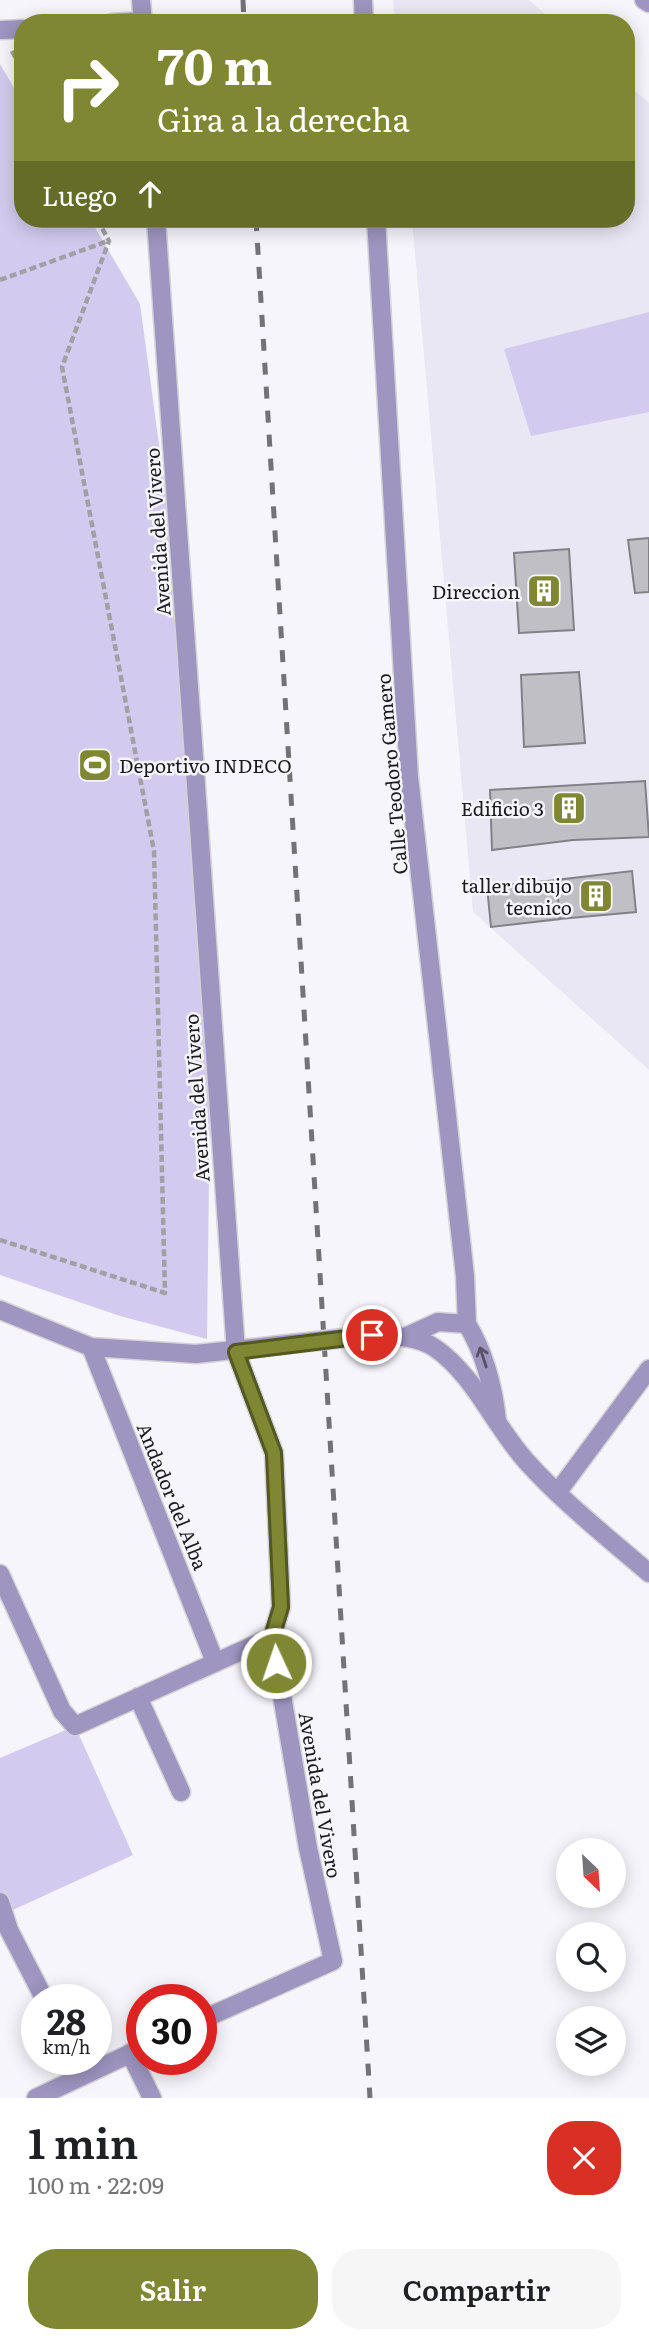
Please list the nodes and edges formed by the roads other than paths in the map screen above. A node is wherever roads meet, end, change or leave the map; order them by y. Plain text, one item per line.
1 (644, 0) edge
2 (649, 4) edge
3 (157, 228) edge
4 (377, 228) edge
5 (0, 1310) edge
6 (467, 1324) junction
7 (405, 1337) junction
8 (91, 1346) junction
9 (236, 1352) junction
10 (649, 1369) edge
11 (497, 1423) junction
12 (558, 1493) junction
13 (649, 1573) edge
14 (0, 1574) edge
15 (272, 1637) junction
16 (215, 1662) junction
17 (138, 1697) junction
18 (181, 1792) dead end
19 (0, 1902) edge
20 (38, 1984) edge
21 (217, 2013) edge
22 (70, 2075) edge
23 (144, 2075) edge
24 (36, 2098) edge
25 (152, 2098) edge

1 - 2 street
3 - 9 street, Avenida del Vivero
4 - 6 street, Calle Teodoro Gamero
5 - 8 street
6 - 7 street
11 -> 6 street
7 - 9 street, bridge
7 - 11 street
8 - 9 street
8 - 16 street, Andador del Alba
9 - 15 street, Avenida del Vivero
10 - 12 street
11 - 12 street
12 - 13 street
14 - 17 street
15 - 16 street
15 - 21 street, Avenida del Vivero
16 - 17 street
17 - 18 street
19 - 20 street
22 - 24 street
23 - 25 street

